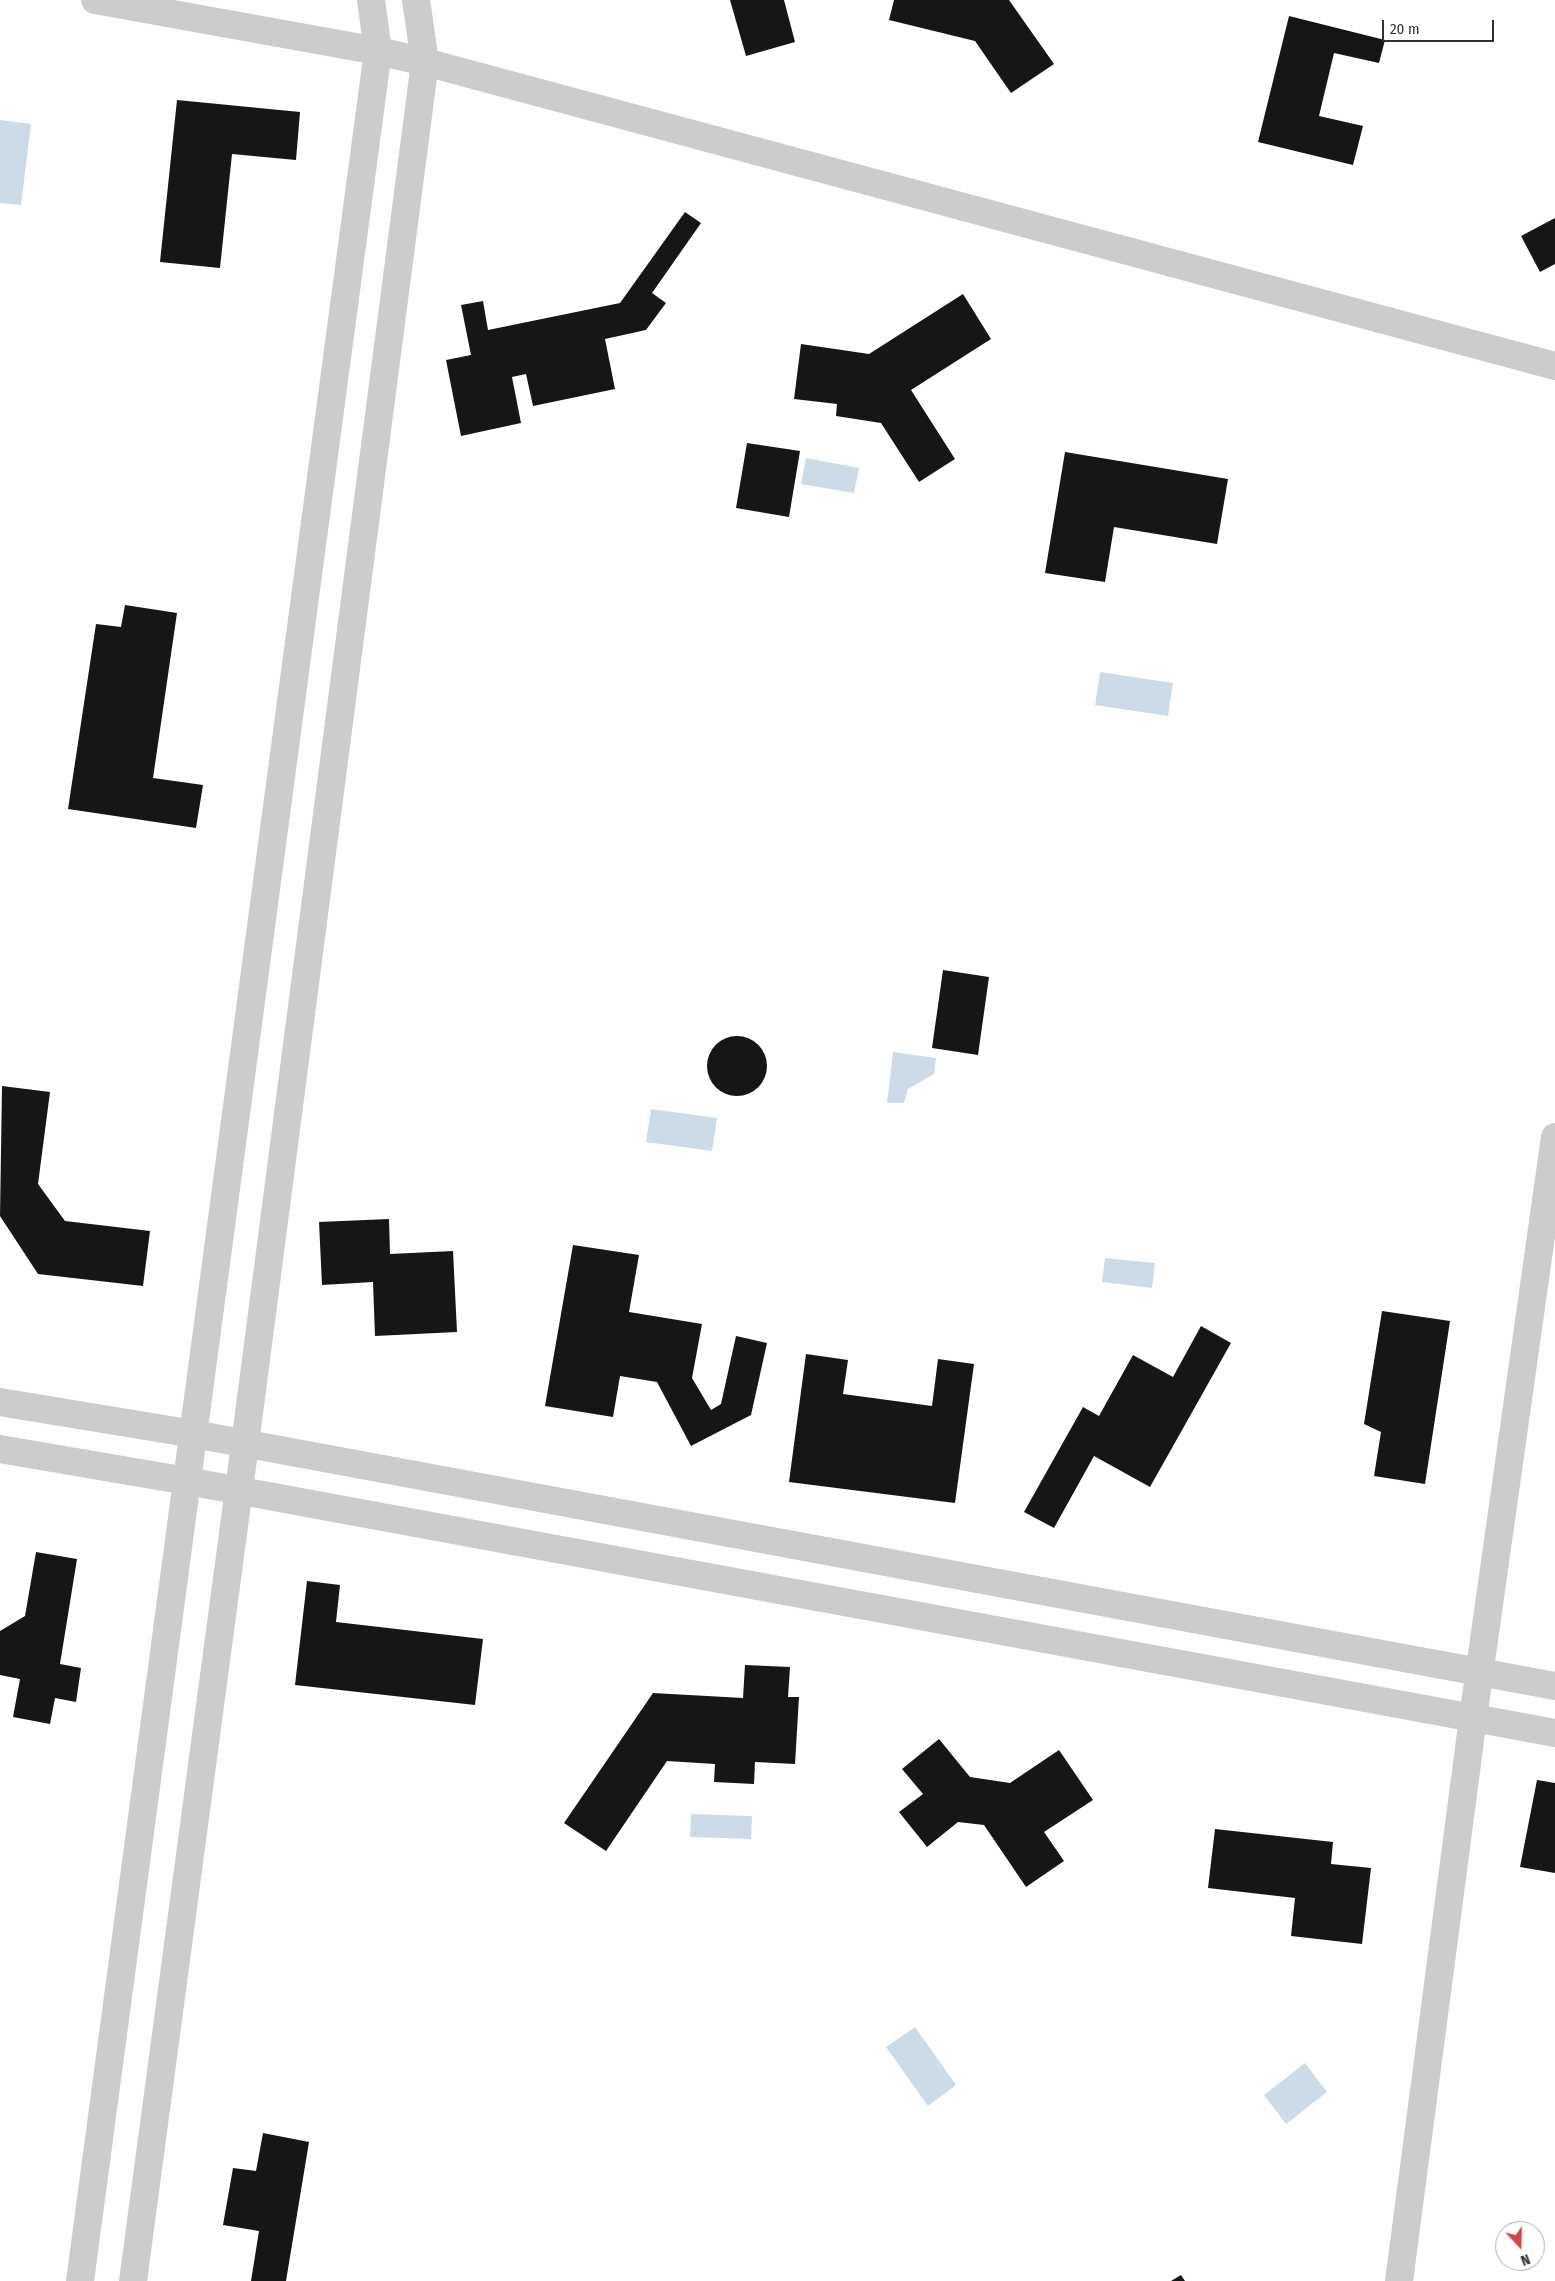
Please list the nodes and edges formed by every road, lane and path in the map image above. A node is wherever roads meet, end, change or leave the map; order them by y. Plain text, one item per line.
1 (95, 0) edge
2 (371, 0) edge
3 (416, 0) edge
4 (378, 51) junction
5 (425, 62) junction
6 (1555, 366) edge
7 (1555, 1137) edge
8 (0, 1402) edge
9 (194, 1434) junction
10 (245, 1444) junction
11 (0, 1449) edge
12 (187, 1481) junction
13 (238, 1490) junction
14 (1479, 1672) junction
15 (1555, 1686) edge
16 (1473, 1718) junction
17 (1555, 1733) edge
18 (80, 2281) edge
19 (133, 2281) edge
20 (1399, 2281) edge

1 - 4 street
2 - 4 street
3 - 5 street
4 - 5 street
4 - 9 street
5 - 6 street
5 - 10 street
7 - 14 street
8 - 9 street
9 - 10 street
9 - 12 street
10 - 13 street
10 - 14 street
11 - 12 street
12 - 13 street
12 - 18 street
13 - 16 street
13 - 19 street
14 - 15 street
14 - 16 street
16 - 17 street
16 - 20 street

